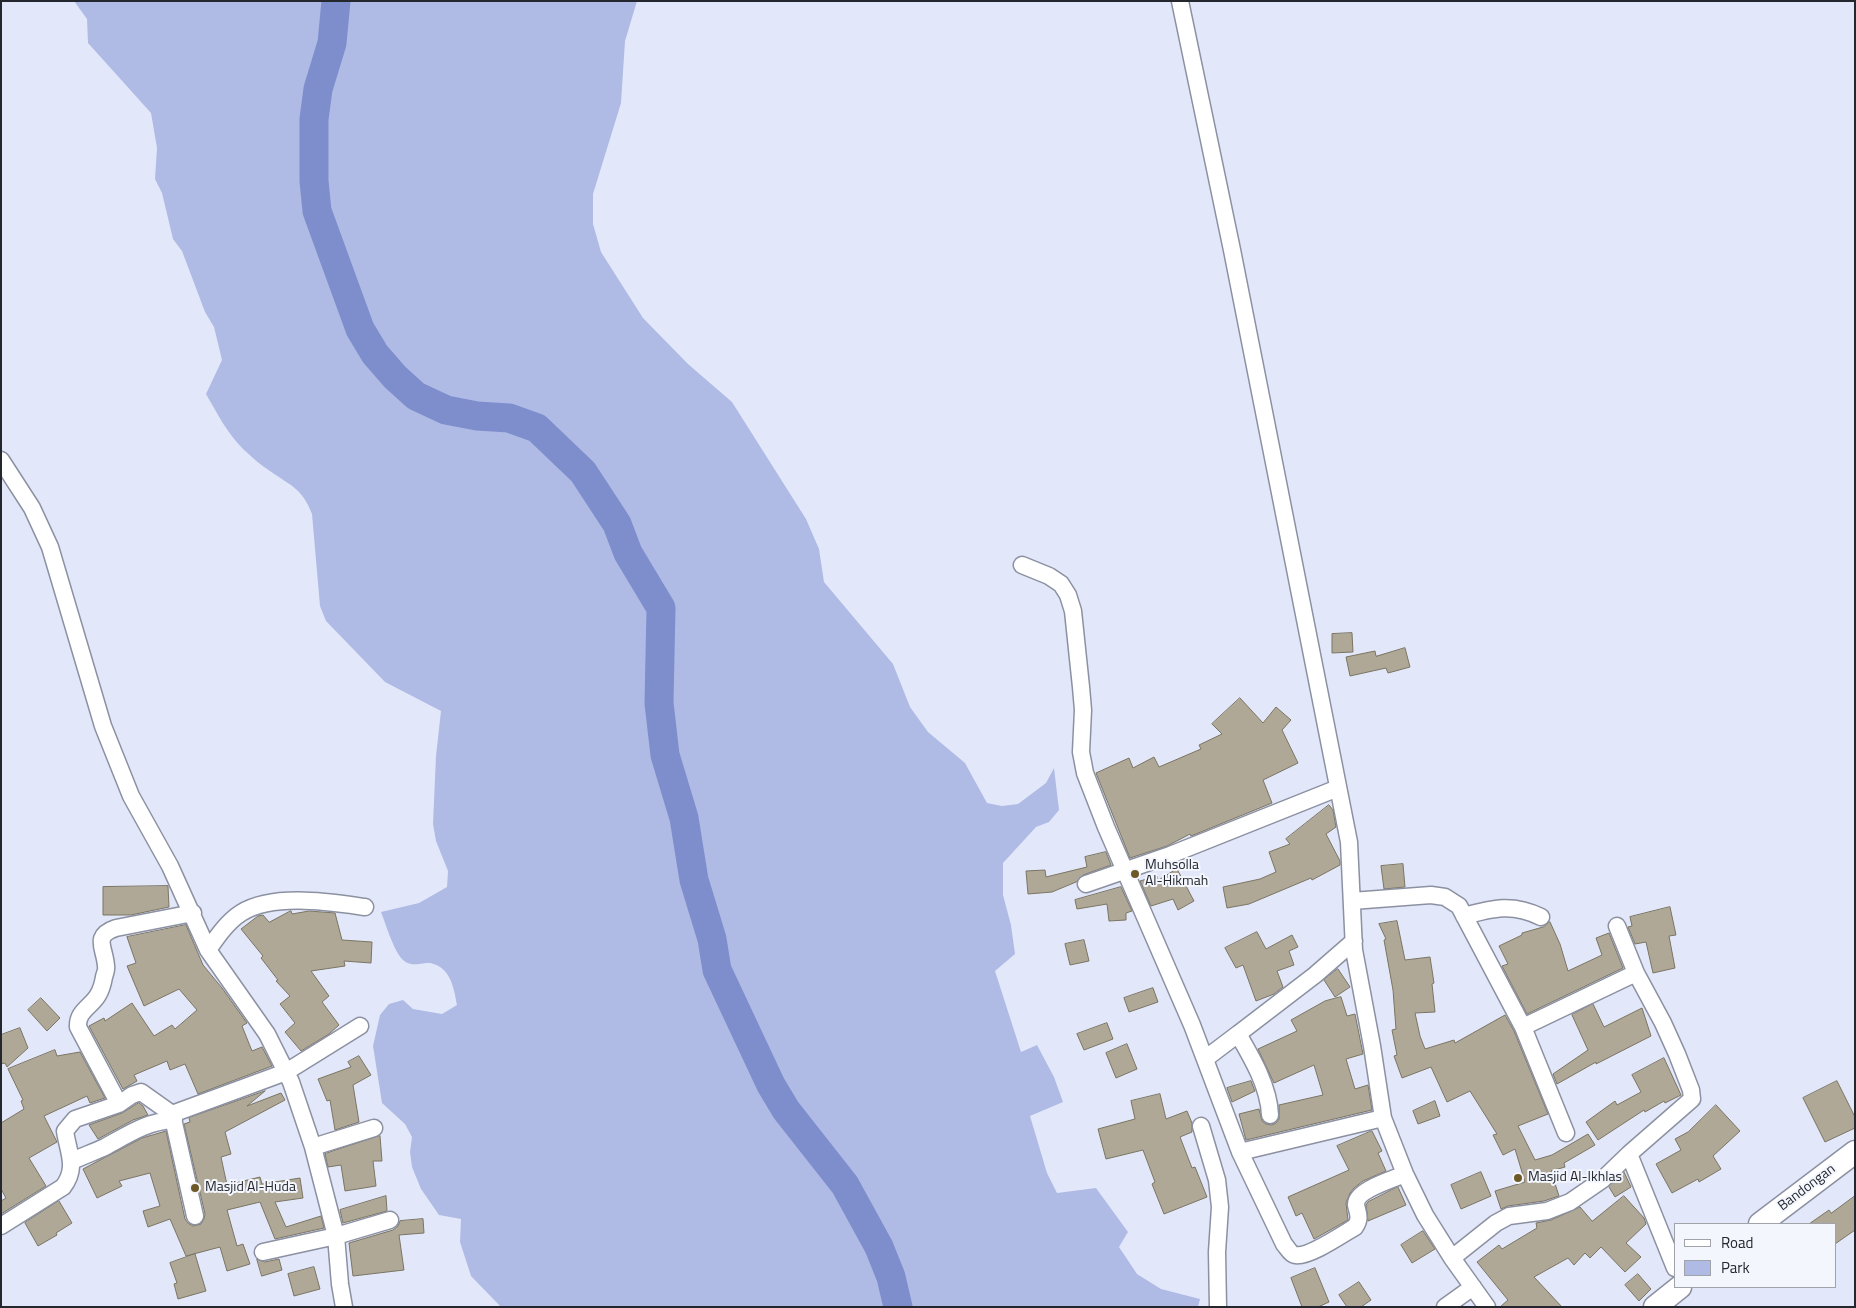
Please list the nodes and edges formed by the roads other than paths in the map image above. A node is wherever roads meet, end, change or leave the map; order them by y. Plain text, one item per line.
1 (1180, 1) edge
2 (1, 460) edge
3 (1022, 565) dead end
4 (1338, 788) junction
5 (1126, 871) junction
6 (1086, 884) dead end
7 (1352, 901) junction
8 (365, 907) dead end
9 (192, 913) junction
10 (1464, 916) junction
11 (1541, 917) dead end
12 (1617, 926) dead end
13 (1354, 941) junction
14 (208, 950) junction
15 (1636, 973) junction
16 (360, 1026) dead end
17 (1523, 1027) junction
18 (1238, 1034) junction
19 (1205, 1059) junction
20 (286, 1072) junction
21 (119, 1104) junction
22 (1270, 1116) dead end
23 (173, 1117) junction
24 (1383, 1118) junction
25 (1201, 1126) dead end
26 (374, 1128) dead end
27 (1566, 1133) dead end
28 (313, 1147) junction
29 (1240, 1152) junction
30 (1855, 1152) edge
31 (1629, 1154) junction
32 (72, 1161) junction
33 (1405, 1174) junction
34 (196, 1216) dead end
35 (390, 1220) dead end
36 (1761, 1223) edge
37 (1, 1226) edge
38 (336, 1236) junction
39 (263, 1252) dead end
40 (1452, 1258) junction
41 (1674, 1266) edge
42 (1473, 1287) junction
43 (1679, 1288) edge
44 (344, 1307) edge
45 (1218, 1307) edge
46 (1445, 1307) edge
47 (1487, 1307) edge
48 (1655, 1307) edge

1 - 4 street
2 - 9 street
3 - 5 street
4 - 5 street
4 - 7 street
5 - 6 street
5 - 19 street
7 - 10 street
7 - 13 street
8 - 14 street
9 - 14 street
9 - 21 street
10 - 11 street
10 - 17 street
12 - 15 street
13 - 18 street
13 - 24 street
14 - 20 street
15 - 17 street
15 - 31 street
16 - 20 street
17 - 27 street
18 - 19 street
18 - 22 street
19 - 29 street
20 - 23 street
20 - 28 street
21 - 23 street
21 - 32 street
23 - 32 street
23 - 34 street
24 - 29 street
24 - 33 street
25 - 45 street
26 - 28 street
28 - 38 street
29 - 33 street
30 - 36 street, Bandongan
31 - 40 street
31 - 41 street
32 - 37 street
33 - 40 street
35 - 38 street
38 - 39 street
38 - 44 street
40 - 42 street
42 - 46 street
42 - 47 street
43 - 48 street

